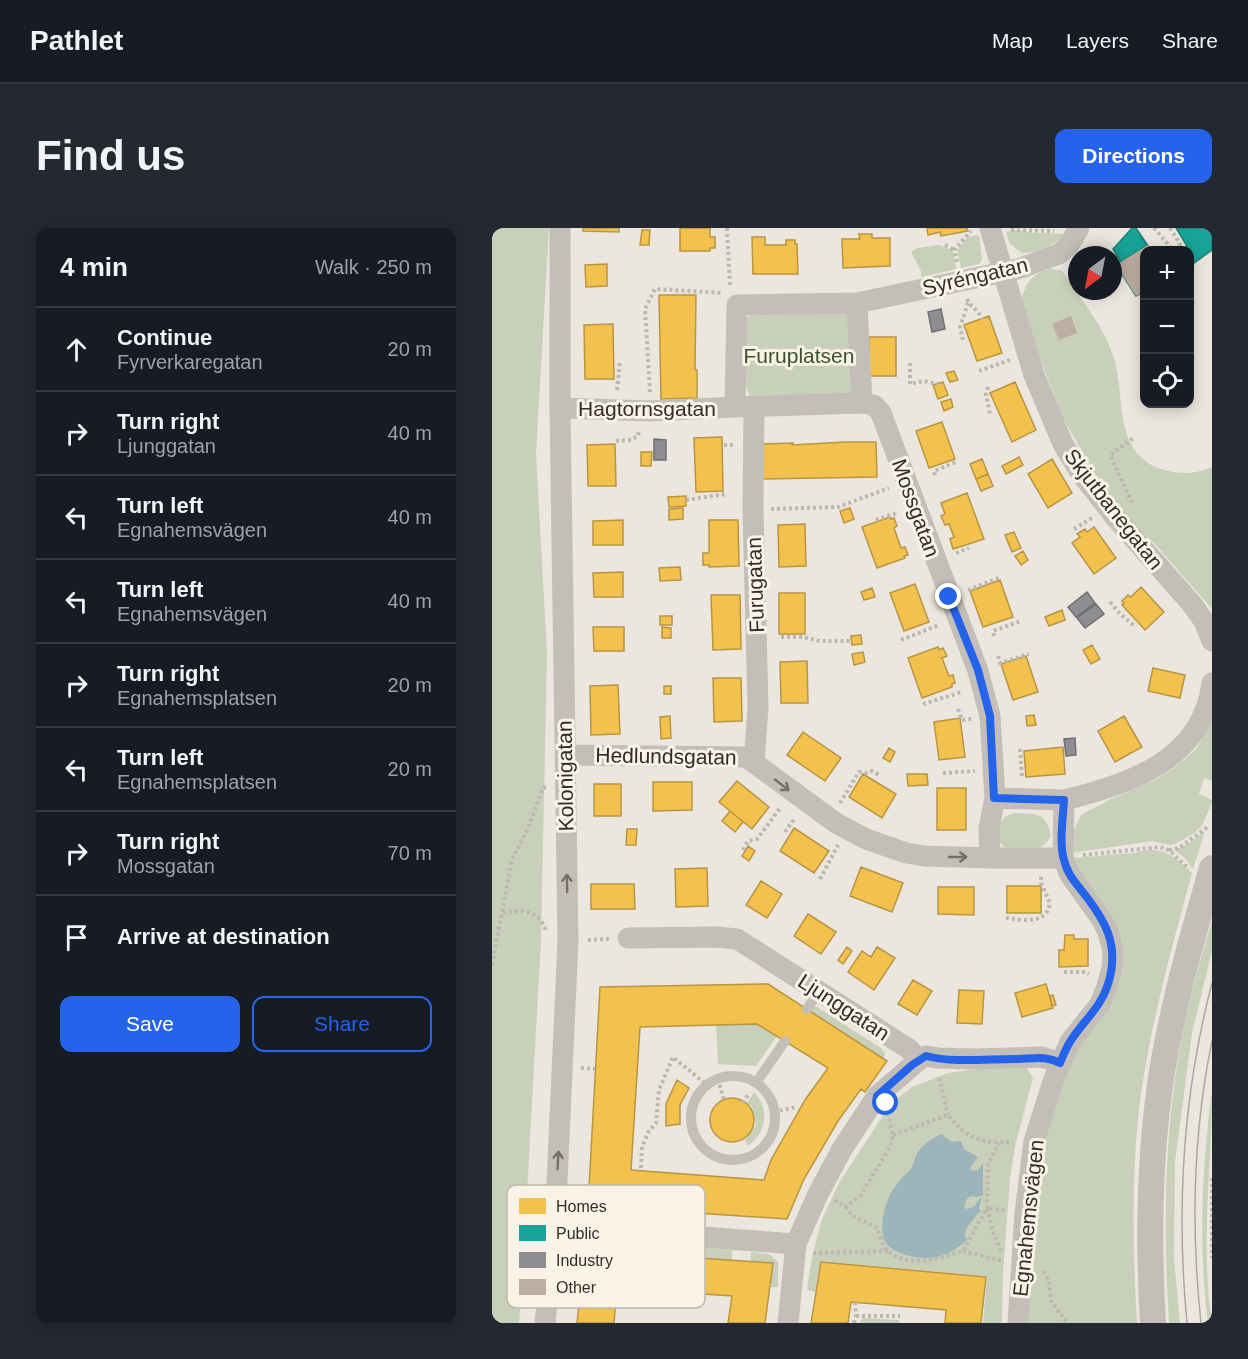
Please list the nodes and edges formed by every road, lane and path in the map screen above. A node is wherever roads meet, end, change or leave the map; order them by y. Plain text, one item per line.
1 (560, 228) edge
2 (727, 228) edge
3 (1154, 228) edge
4 (1170, 228) edge
5 (1072, 230) edge
6 (988, 231) edge
7 (945, 245) dead end
8 (1170, 246) edge
9 (1178, 246) edge
10 (954, 250) junction
11 (959, 272) dead end
12 (1002, 272) junction
13 (857, 303) junction
14 (968, 303) dead end
15 (963, 340) dead end
16 (620, 361) dead end
17 (1008, 361) dead end
18 (910, 363) dead end
19 (980, 371) dead end
20 (938, 384) dead end
21 (988, 387) dead end
22 (862, 403) junction
23 (745, 407) junction
24 (560, 408) junction
25 (617, 410) junction
26 (651, 411) junction
27 (990, 414) dead end
28 (1135, 437) dead end
29 (1110, 455) dead end
30 (956, 462) dead end
31 (935, 475) dead end
32 (907, 482) junction
33 (726, 494) dead end
34 (686, 500) dead end
35 (753, 508) junction
36 (1089, 520) dead end
37 (1074, 529) dead end
38 (969, 548) dead end
39 (952, 555) dead end
40 (1001, 577) dead end
41 (977, 586) dead end
42 (1110, 603) dead end
43 (957, 618) junction
44 (1021, 621) dead end
45 (1136, 627) dead end
46 (993, 636) dead end
47 (781, 637) dead end
48 (901, 640) dead end
49 (852, 641) dead end
50 (1212, 641) edge
51 (1029, 654) dead end
52 (998, 656) dead end
53 (1212, 684) edge
54 (951, 695) dead end
55 (923, 704) dead end
56 (1020, 749) dead end
57 (565, 755) junction
58 (754, 762) junction
59 (993, 769) junction
60 (943, 773) dead end
61 (879, 775) dead end
62 (1017, 781) dead end
63 (851, 785) dead end
64 (543, 788) dead end
65 (791, 792) junction
66 (994, 798) junction
67 (1064, 800) junction
68 (1209, 826) dead end
69 (846, 829) junction
70 (743, 850) dead end
71 (1168, 850) junction
72 (990, 858) junction
73 (1042, 858) junction
74 (1063, 858) junction
75 (1204, 870) edge
76 (820, 879) dead end
77 (503, 913) junction
78 (1006, 918) dead end
79 (620, 939) joint
80 (580, 940) dead end
81 (548, 941) dead end
82 (492, 965) edge
83 (1064, 972) dead end
84 (1092, 976) dead end
85 (819, 991) junction
86 (807, 1009) dead end
87 (785, 1041) dead end
88 (919, 1060) junction
89 (1060, 1063) junction
90 (718, 1079) junction
91 (756, 1083) junction
92 (707, 1085) junction
93 (877, 1096) junction
94 (724, 1100) dead end
95 (796, 1107) dead end
96 (774, 1113) junction
97 (893, 1135) junction
98 (1034, 1141) junction
99 (999, 1143) junction
100 (641, 1168) dead end
101 (1212, 1178) edge
102 (557, 1185) edge
103 (817, 1196) junction
104 (845, 1207) junction
105 (987, 1208) junction
106 (1212, 1238) edge
107 (705, 1240) edge
108 (803, 1249) junction
109 (889, 1251) junction
110 (963, 1251) junction
111 (1212, 1258) edge
112 (1014, 1265) junction
113 (1043, 1266) dead end
114 (855, 1302) dead end
115 (546, 1308) edge
116 (856, 1316) junction
117 (900, 1316) dead end
118 (544, 1323) edge
119 (788, 1323) edge
120 (854, 1323) edge
121 (1018, 1323) edge
122 (1067, 1323) edge
123 (1153, 1323) edge

1 - 24 street, Kolonigatan
2 - 26 path
3 - 8 path
4 - 9 path
5 - 6 path
5 - 12 street, Syréngatan
6 - 10 path
6 - 12 street, Skjutbanegatan
7 - 10 path
10 - 11 path
12 - 13 street, Syréngatan
12 - 50 street, Skjutbanegatan
13 - 22 street
13 - 23 street
14 - 15 path
16 - 25 path
17 - 19 path
18 - 20 path
21 - 27 path
22 - 23 street
22 - 32 street, Mossgatan
23 - 26 street, Hagtornsgatan
23 - 35 street, Furugatan
24 - 25 street, Hagtornsgatan
24 - 57 street, Kolonigatan
25 - 26 street, Hagtornsgatan
28 - 29 path
30 - 31 path
32 - 35 path
32 - 43 street, Mossgatan
33 - 34 path
35 - 58 street, Furugatan
36 - 37 path
38 - 39 path
40 - 41 path
42 - 45 path
43 - 48 path
43 - 59 street, Mossgatan
44 - 46 path
47 - 49 path
51 - 52 path
53 - 67 street
54 - 55 path
56 - 62 path
57 - 58 street, Hedlundsgatan
102 -> 57 street, Kolonigatan
58 -> 65 street, Hedlundsgatan
59 - 60 path
59 - 66 street, Mossgatan
61 - 63 path
64 - 77 path
65 - 69 street, Hedlundsgatan
65 - 70 path
66 - 67 street
66 - 72 street, Mossgatan
67 - 74 street
68 - 71 path
69 -> 72 street, Hedlundsgatan
69 - 76 path
71 - 74 path
71 - 75 path
72 - 73 street, Hedlundsgatan
73 - 74 street, Hedlundsgatan
73 - 78 path
74 - 89 street, Egnahemsvägen
75 - 123 street
77 - 81 path
77 - 82 path
79 - 80 path
79 - 85 street, Ljunggatan
83 - 84 path
85 - 86 lane
85 - 88 street, Ljunggatan
87 - 91 lane
88 - 89 street
88 - 93 street
89 - 98 street, Egnahemsvägen
90 - 91 lane
90 - 92 lane
90 - 94 path
91 - 96 lane
92 - 96 lane
92 - 100 path
93 - 97 path
93 - 103 street
95 - 96 path
97 - 99 path
97 - 104 path
98 - 99 path
98 - 112 street, Egnahemsvägen
99 - 105 path
101 - 106 path
103 - 104 path
103 - 108 street
104 - 109 path
105 - 110 path
105 - 112 path
106 - 111 path
107 - 108 street
108 - 109 path
108 - 119 street
109 - 110 path
110 - 112 path
112 - 121 street, Egnahemsvägen
113 - 122 path
114 - 116 path
118 -> 115 street, Kolonigatan
116 - 117 path
116 - 120 path

